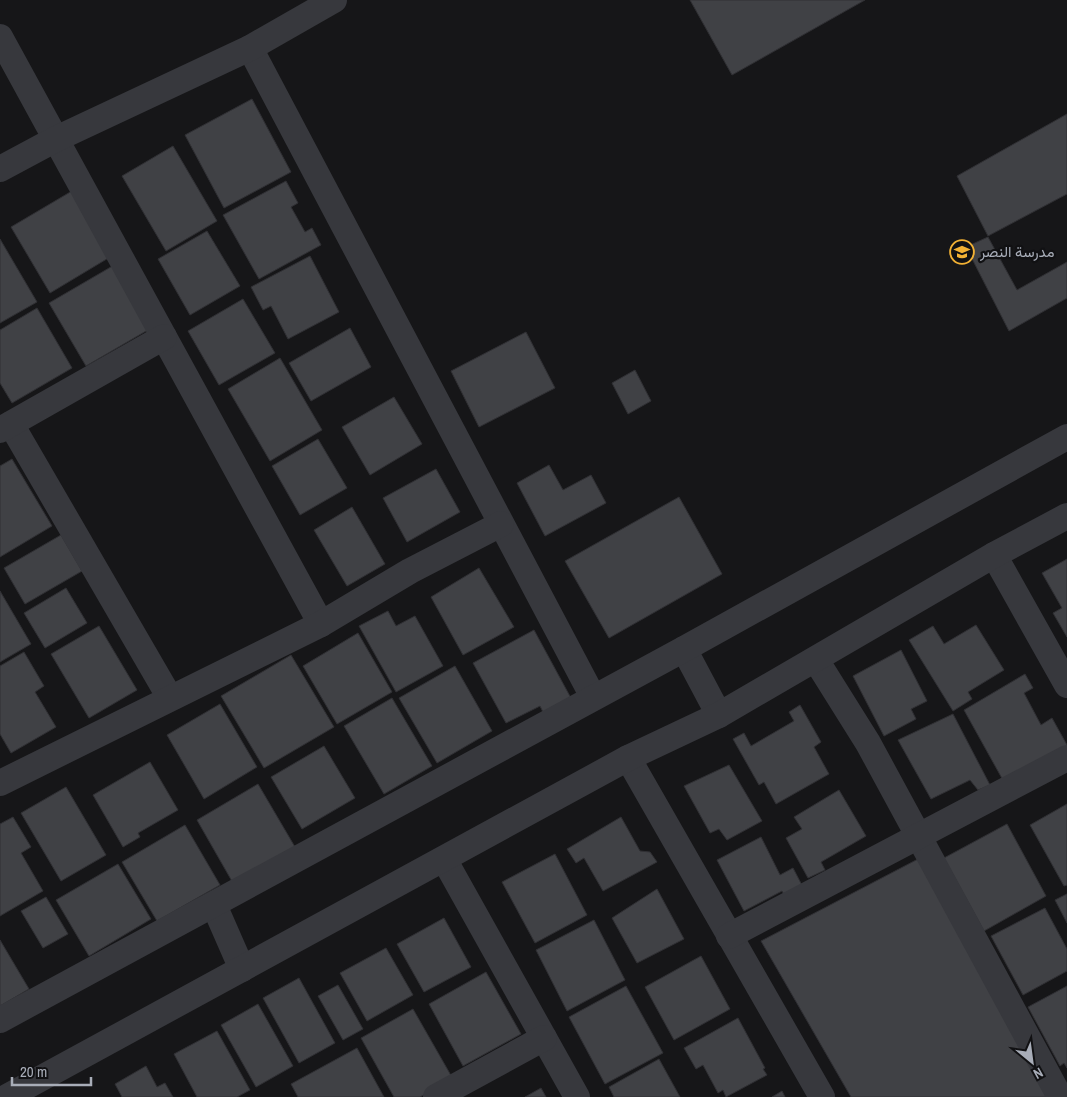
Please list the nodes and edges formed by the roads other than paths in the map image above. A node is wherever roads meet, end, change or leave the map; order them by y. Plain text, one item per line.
1 (334, 0) edge
2 (0, 37) edge
3 (250, 48) junction
4 (56, 139) junction
5 (0, 169) edge
6 (164, 337) junction
7 (6, 427) edge
8 (1067, 437) edge
9 (1067, 516) edge
10 (501, 524) junction
11 (994, 555) junction
12 (321, 624) junction
13 (684, 648) junction
14 (816, 660) junction
15 (1067, 685) edge
16 (170, 698) junction
17 (593, 698) junction
18 (719, 715) junction
19 (628, 758) junction
20 (1067, 758) edge
21 (0, 783) edge
22 (920, 837) junction
23 (444, 859) junction
24 (214, 905) junction
25 (729, 936) junction
26 (242, 969) junction
27 (0, 1020) edge
28 (544, 1038) junction
29 (7, 1097) edge
30 (436, 1097) edge
31 (577, 1097) edge
32 (822, 1097) edge
33 (1060, 1097) edge

1 - 3 street
2 - 4 street
3 - 4 street
3 - 10 street
4 - 5 street
4 - 6 street
6 - 7 street
6 - 12 street
7 - 16 street
8 - 13 street
9 - 11 street
10 - 12 street
10 - 17 street
11 - 14 street
11 - 15 street
12 - 16 street
13 - 17 street
13 - 18 street
14 - 18 street
14 - 22 street
16 - 21 street
17 - 24 street
18 - 19 street
19 - 23 street
19 - 25 street
20 - 22 street
22 - 25 street
22 - 33 street
23 - 26 street
23 - 28 street
24 - 26 street
24 - 27 street
25 - 32 street
26 - 29 street
28 - 30 street
28 - 31 street

